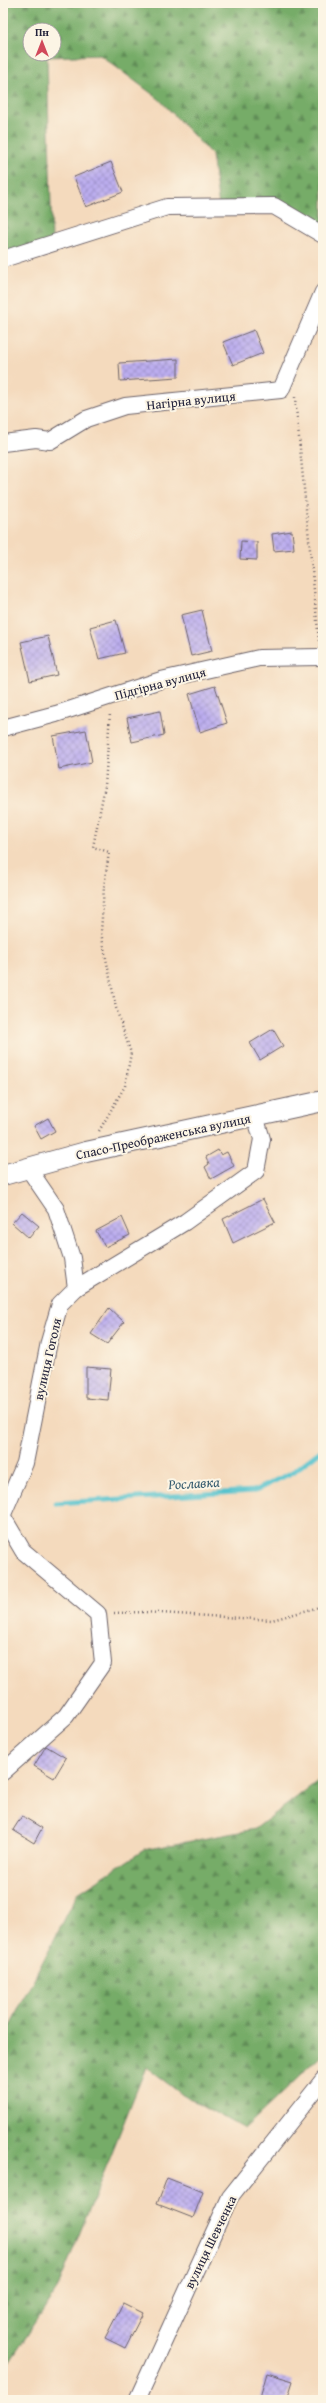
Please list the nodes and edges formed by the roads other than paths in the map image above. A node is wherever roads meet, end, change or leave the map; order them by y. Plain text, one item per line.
1 (323, 234) edge
2 (3, 259) edge
3 (323, 292) edge
4 (3, 443) edge
5 (321, 657) road end
6 (3, 728) edge
7 (323, 1100) edge
8 (255, 1116) junction
9 (28, 1168) junction
10 (3, 1175) edge
11 (76, 1288) junction
12 (3, 1515) edge
13 (3, 1772) edge
14 (323, 2080) edge
15 (137, 2400) edge

1 - 2 street
3 - 4 street, Нагірна вулиця
5 - 6 street, Підгірна вулиця
7 - 8 street, Спасо-Преображенська вулиця
8 - 9 street, Спасо-Преображенська вулиця
8 - 11 street, вулиця Гоголя
9 - 10 street, Спасо-Преображенська вулиця
9 - 11 street
11 - 12 street, вулиця Гоголя
12 - 13 street
14 - 15 street, вулиця Шевченка

